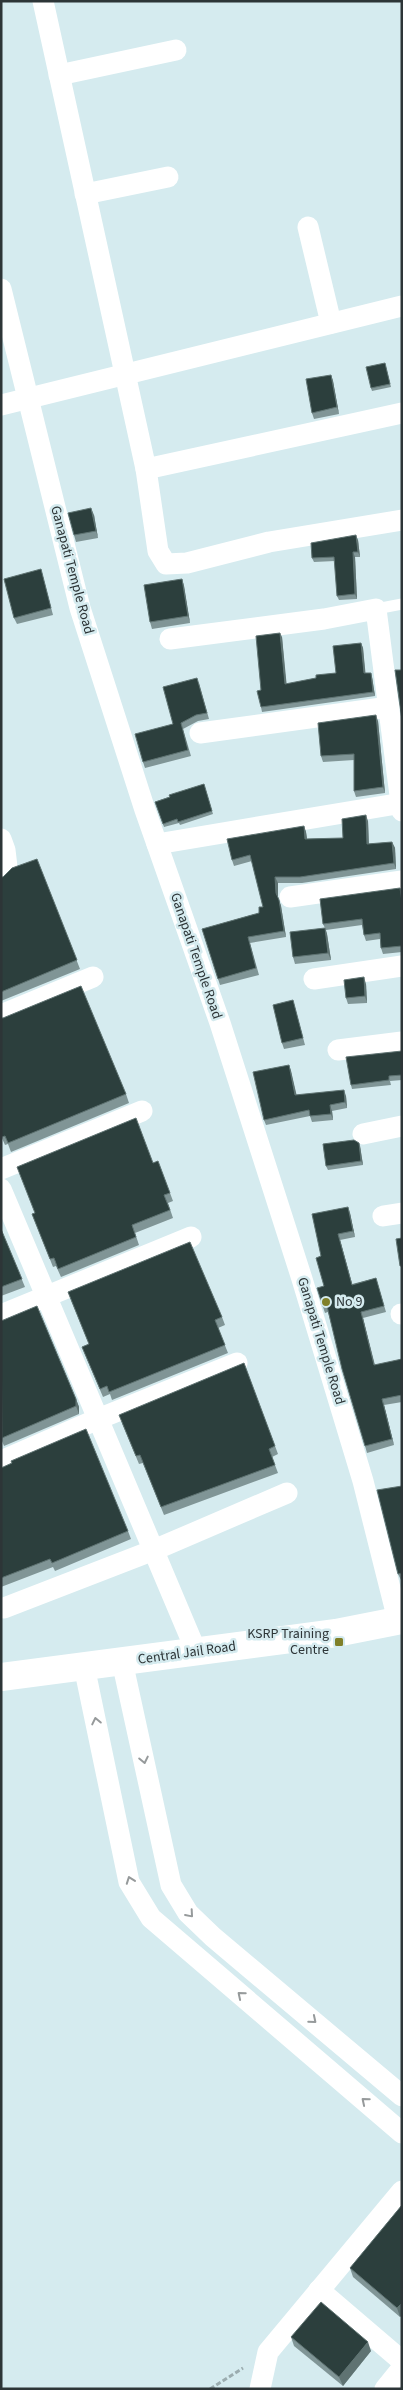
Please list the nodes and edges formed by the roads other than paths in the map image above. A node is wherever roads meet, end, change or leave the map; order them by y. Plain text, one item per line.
1 (43, 1) edge
2 (176, 50) dead end
3 (59, 75) junction
4 (168, 177) dead end
5 (85, 194) junction
6 (308, 227) dead end
7 (1, 289) edge
8 (402, 306) edge
9 (331, 323) junction
10 (125, 373) junction
11 (28, 399) junction
12 (1, 405) edge
13 (402, 413) edge
14 (146, 469) junction
15 (402, 520) edge
16 (402, 604) edge
17 (376, 609) junction
18 (170, 639) dead end
19 (389, 707) junction
20 (200, 733) dead end
21 (401, 806) edge
22 (1, 839) edge
23 (156, 844) junction
24 (1, 874) edge
25 (402, 882) edge
26 (290, 897) dead end
27 (402, 966) edge
28 (93, 977) dead end
29 (314, 979) dead end
30 (1, 1015) edge
31 (402, 1042) edge
32 (338, 1050) dead end
33 (142, 1111) dead end
34 (402, 1126) edge
35 (363, 1134) dead end
36 (1, 1170) edge
37 (1, 1189) edge
38 (191, 1237) dead end
39 (47, 1297) junction
40 (1, 1315) edge
41 (237, 1363) dead end
42 (98, 1419) junction
43 (1, 1461) edge
44 (288, 1493) dead end
45 (154, 1550) junction
46 (4, 1608) dead end
47 (400, 1620) edge
48 (196, 1651) junction
49 (122, 1661) junction
50 (84, 1666) junction
51 (1, 1677) edge
52 (171, 1885) junction
53 (140, 1901) junction
54 (402, 2096) edge
55 (402, 2133) edge
56 (402, 2191) edge
57 (319, 2290) junction
58 (402, 2361) edge
59 (402, 2368) edge
60 (260, 2389) edge
61 (385, 2389) edge

1 - 3 street
2 - 3 street
3 - 5 street
4 - 5 street
5 - 10 street
6 - 9 street
7 - 11 street, Ganapati Temple Road
8 - 9 street
9 - 10 street
10 - 11 street
10 - 14 street
11 - 12 street
11 - 23 street, Ganapati Temple Road
13 - 14 street
14 - 15 street
16 - 17 lane
17 - 18 street
17 - 19 street
19 - 20 street
19 - 21 street
21 - 23 street
22 - 24 street
23 - 47 street, Ganapati Temple Road
25 - 26 street
27 - 29 street
28 - 30 street
31 - 32 street
33 - 36 street
34 - 35 street
37 - 39 street
38 - 39 street
39 - 40 street
39 - 42 street
41 - 42 street
42 - 43 street
42 - 45 street
44 - 45 street
45 - 46 street
45 - 48 street
47 - 48 main road, Central Jail Road
48 - 49 main road, Central Jail Road
49 - 50 main road, Central Jail Road
49 -> 52 street
50 - 51 main road, Central Jail Road
53 -> 50 street
52 - 53 street
52 -> 54 street
55 -> 53 street
56 - 57 street
57 - 58 street
57 - 60 street
59 - 61 street

